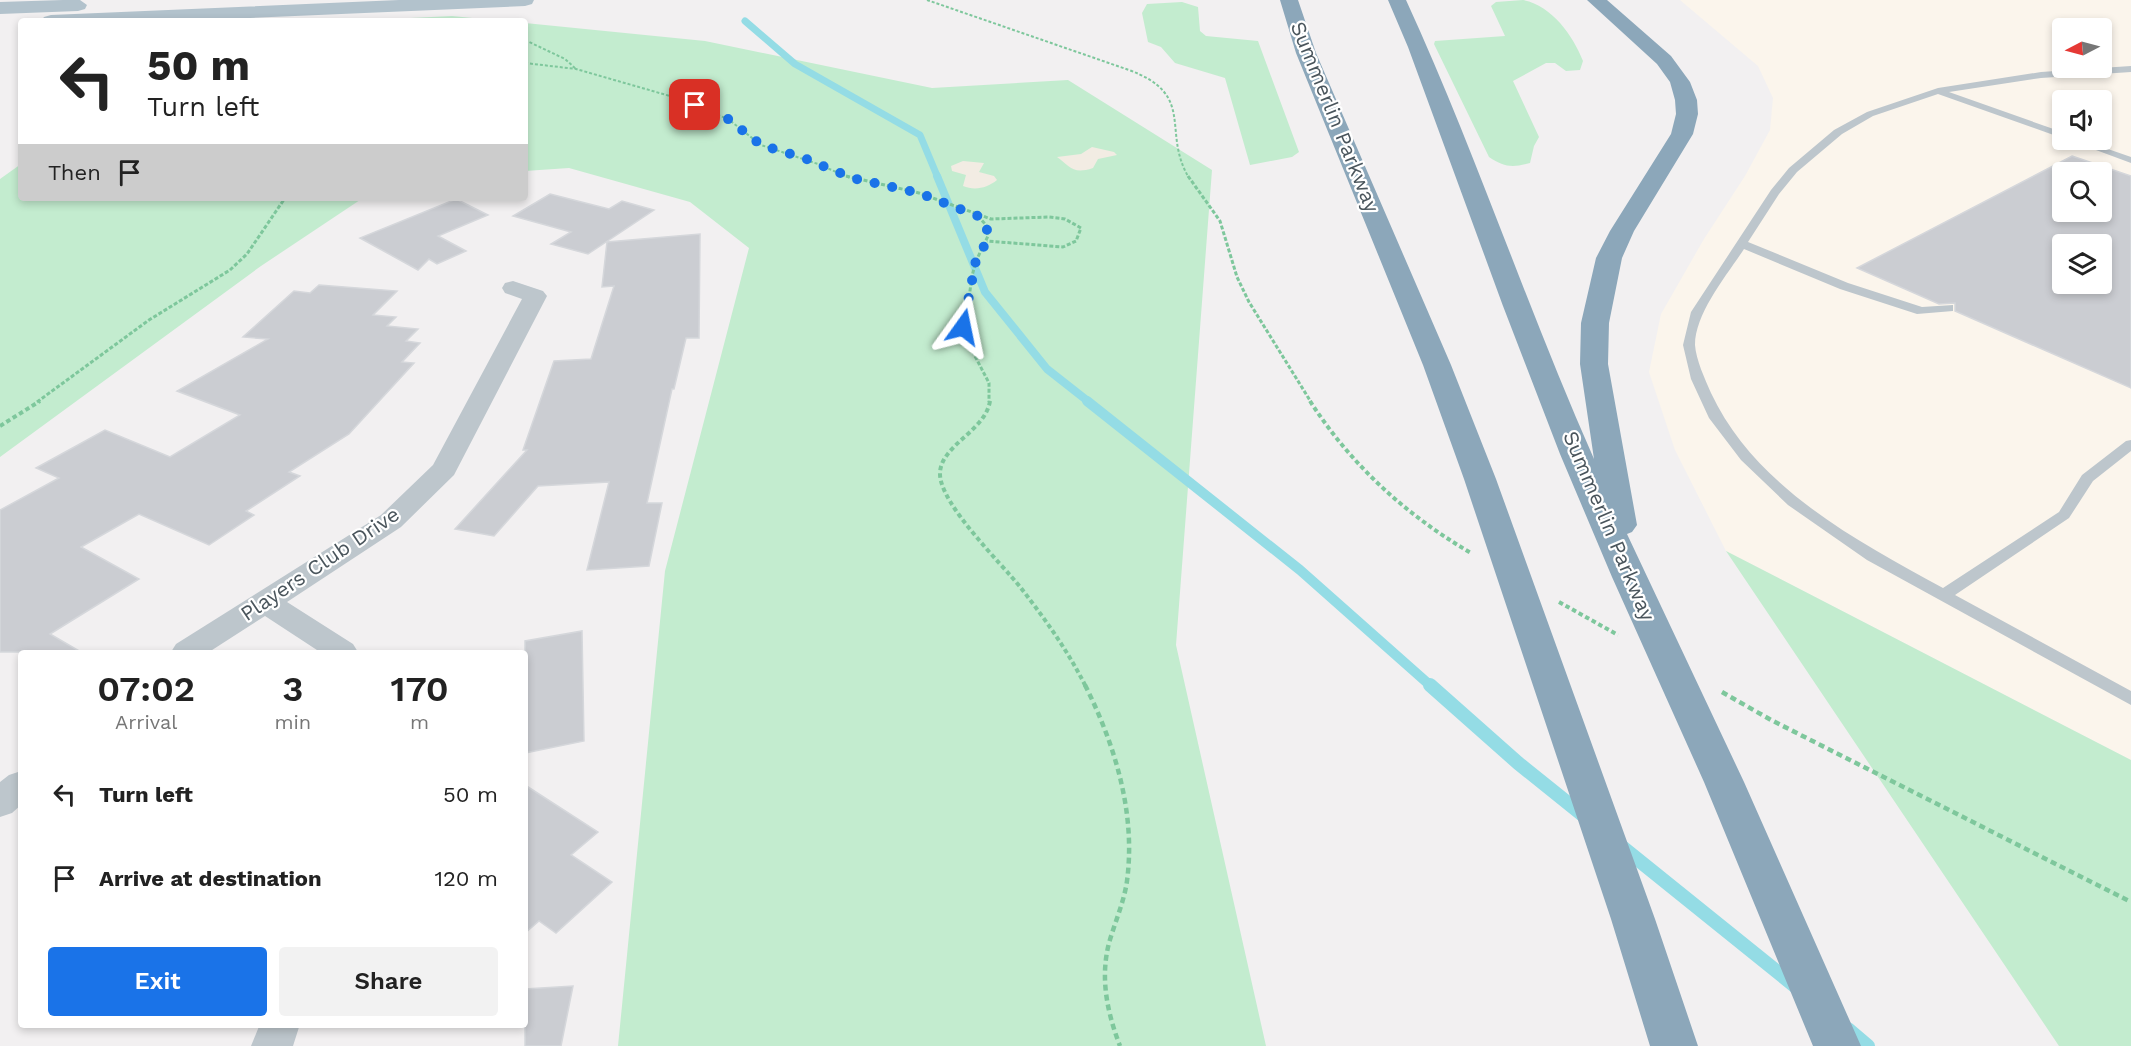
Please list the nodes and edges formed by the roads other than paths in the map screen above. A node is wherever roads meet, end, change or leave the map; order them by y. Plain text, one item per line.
1 (188, 0) edge
2 (525, 0) edge
3 (1289, 0) edge
4 (1397, 0) edge
5 (1596, 0) edge
6 (0, 8) edge
7 (119, 18) edge
8 (18, 22) edge
9 (0, 23) edge
10 (2131, 69) edge
11 (1938, 91) junction
12 (2052, 131) edge
13 (2102, 150) edge
14 (2131, 160) edge
15 (1742, 244) junction
16 (513, 288) dead end
17 (1948, 308) dead end
18 (2131, 444) edge
19 (1629, 577) junction
20 (1944, 595) junction
21 (265, 602) junction
22 (190, 650) edge
23 (339, 650) edge
24 (2131, 699) edge
25 (18, 787) edge
26 (0, 803) edge
27 (279, 1028) edge
28 (272, 1046) edge
29 (1674, 1046) edge
30 (1837, 1046) edge

1 - 6 main road
2 - 7 main road
3 - 29 highway, Summerlin Parkway
4 - 19 highway, Summerlin Parkway
5 - 19 highway
8 - 9 main road
10 - 11 lane
11 - 12 lane
11 - 15 lane
13 - 14 lane
15 - 17 lane
15 - 20 lane
16 - 21 street, Players Club Drive
18 - 20 lane
19 - 30 highway, Summerlin Parkway
20 - 24 lane
21 - 22 street, Players Club Drive
21 - 23 street
25 - 26 street
27 - 28 street

